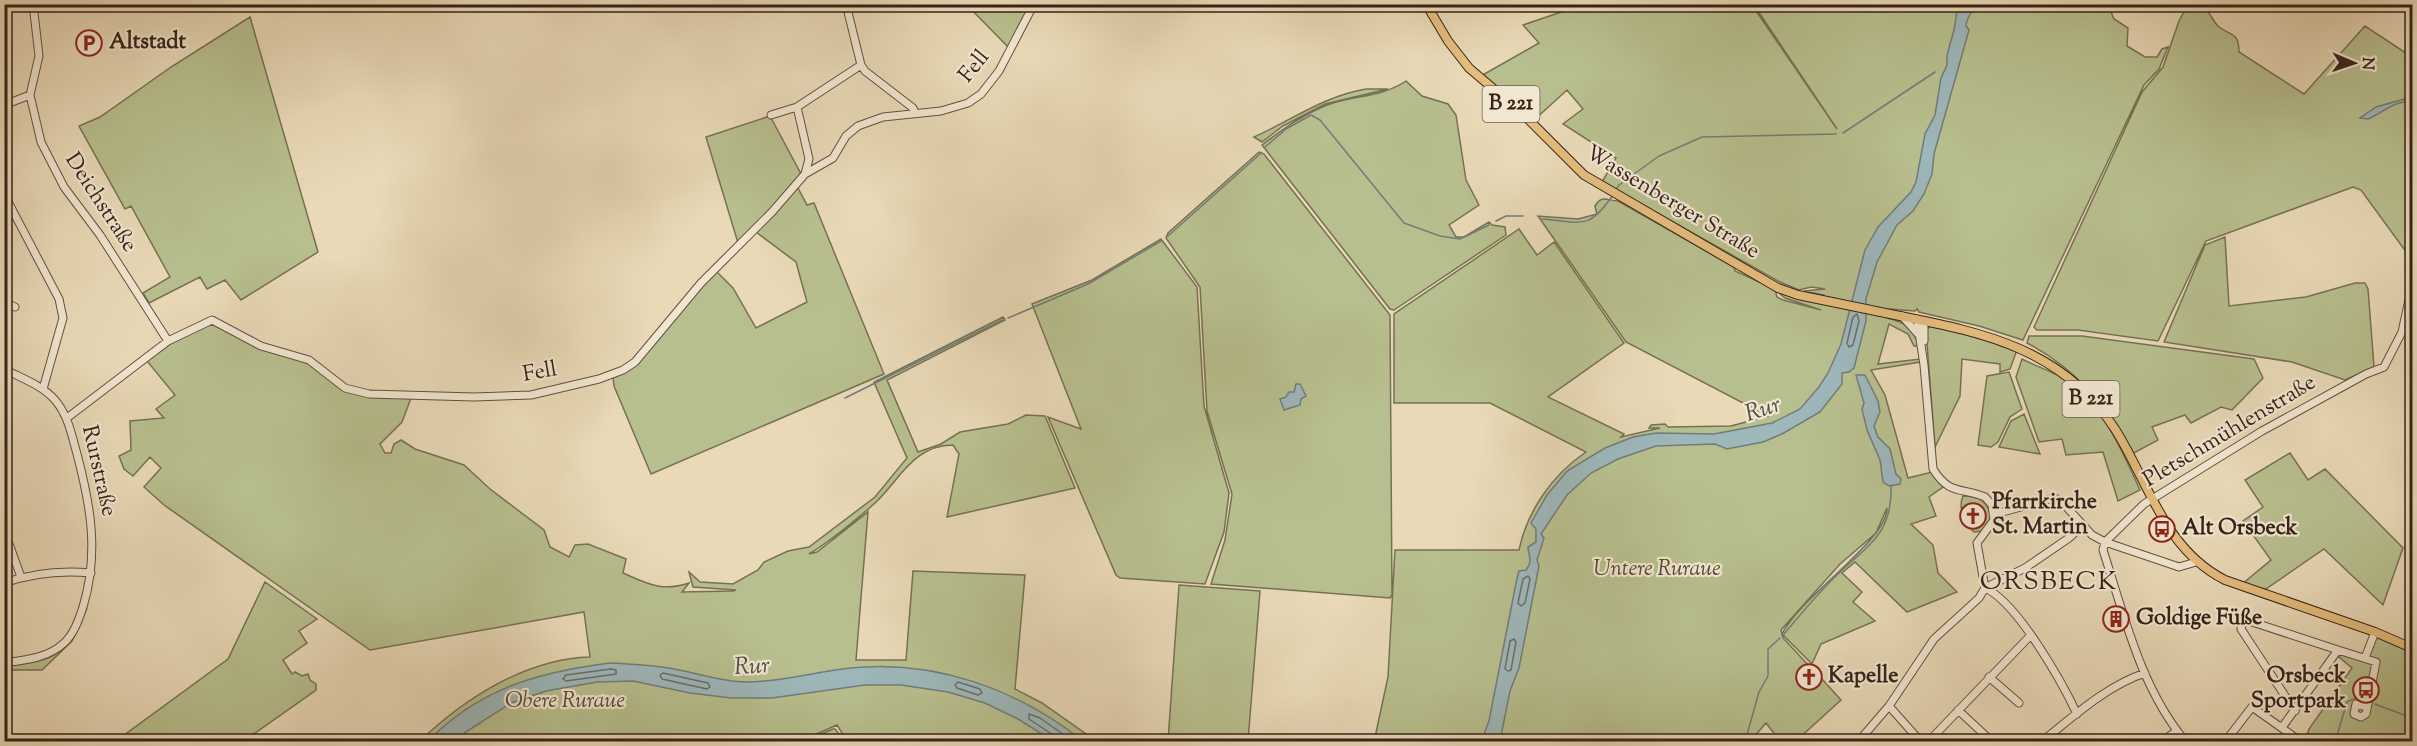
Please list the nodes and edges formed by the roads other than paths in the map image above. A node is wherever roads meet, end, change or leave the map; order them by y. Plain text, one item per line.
1 (33, 4) edge
2 (846, 4) edge
3 (1034, 4) edge
4 (1426, 4) edge
5 (861, 65) junction
6 (30, 94) junction
7 (4, 105) edge
8 (797, 107) junction
9 (915, 113) junction
10 (771, 115) dead end
11 (809, 159) junction
12 (819, 167) junction
13 (806, 174) junction
14 (4, 194) edge
15 (2412, 286) edge
16 (4, 302) edge
17 (15, 307) dead end
18 (1897, 315) junction
19 (1920, 320) junction
20 (1919, 336) junction
21 (168, 340) junction
22 (1923, 352) junction
23 (4, 369) edge
24 (43, 389) junction
25 (67, 418) junction
26 (2148, 502) junction
27 (1995, 514) junction
28 (2082, 526) junction
29 (4, 530) edge
30 (2105, 542) junction
31 (2196, 562) junction
32 (91, 573) junction
33 (21, 578) junction
34 (4, 583) edge
35 (1985, 588) junction
36 (2375, 632) junction
37 (2030, 636) junction
38 (2412, 648) edge
39 (2337, 650) junction
40 (2365, 658) junction
41 (4, 663) edge
42 (2145, 673) junction
43 (1989, 678) junction
44 (2019, 703) dead end
45 (1889, 706) junction
46 (2366, 707) dead end
47 (1958, 710) junction
48 (2295, 711) junction
49 (2077, 714) junction
50 (2279, 726) junction
51 (2177, 731) junction
52 (1987, 737) dead end
53 (1858, 741) edge
54 (1921, 741) edge
55 (1928, 741) edge
56 (2041, 741) edge
57 (2161, 741) edge
58 (2186, 741) edge
59 (2225, 741) edge
60 (2300, 741) edge

1 - 6 street, Deichstraße
2 - 5 street
3 - 9 street, Fell
4 - 18 main road, Wassenberger Straße / B 221
5 - 8 street
5 - 9 street
6 - 7 street
6 - 21 street, Deichstraße
8 - 10 street
8 - 11 street
9 - 12 street, Fell
11 - 12 street
11 - 13 street
12 - 13 street, Fell
13 - 21 street, Fell
14 - 24 street
15 - 26 street, Pletschmühlenstraße
16 - 17 street
18 - 19 main road, B 221
18 - 20 street
19 - 20 street
19 - 22 street
19 - 26 main road, B 221
20 - 22 street
21 - 25 street
22 - 27 street
23 - 24 street
24 - 25 street
25 - 32 street, Rurstraße
26 - 30 street, Pletschmühlenstraße
26 - 31 main road, B 221
27 - 28 street
27 - 35 street
28 - 30 street
28 - 35 street
29 - 33 street
30 - 31 street
30 - 42 street
31 - 36 main road, B 221
32 - 33 street
32 - 41 street, Rurstraße
33 - 34 street
35 - 37 street
35 - 45 street
36 - 38 main road, B 221
36 - 40 street
37 - 43 street
37 - 49 street
39 - 40 street
39 - 48 street
39 - 48 street
40 - 46 street
42 - 49 street
42 - 51 street
43 - 44 street
43 - 47 street
45 - 53 street
45 - 54 street
47 - 52 street
47 - 55 street
48 - 50 street
49 - 56 street
50 - 59 street
50 - 60 street
51 - 57 street
51 - 58 street

